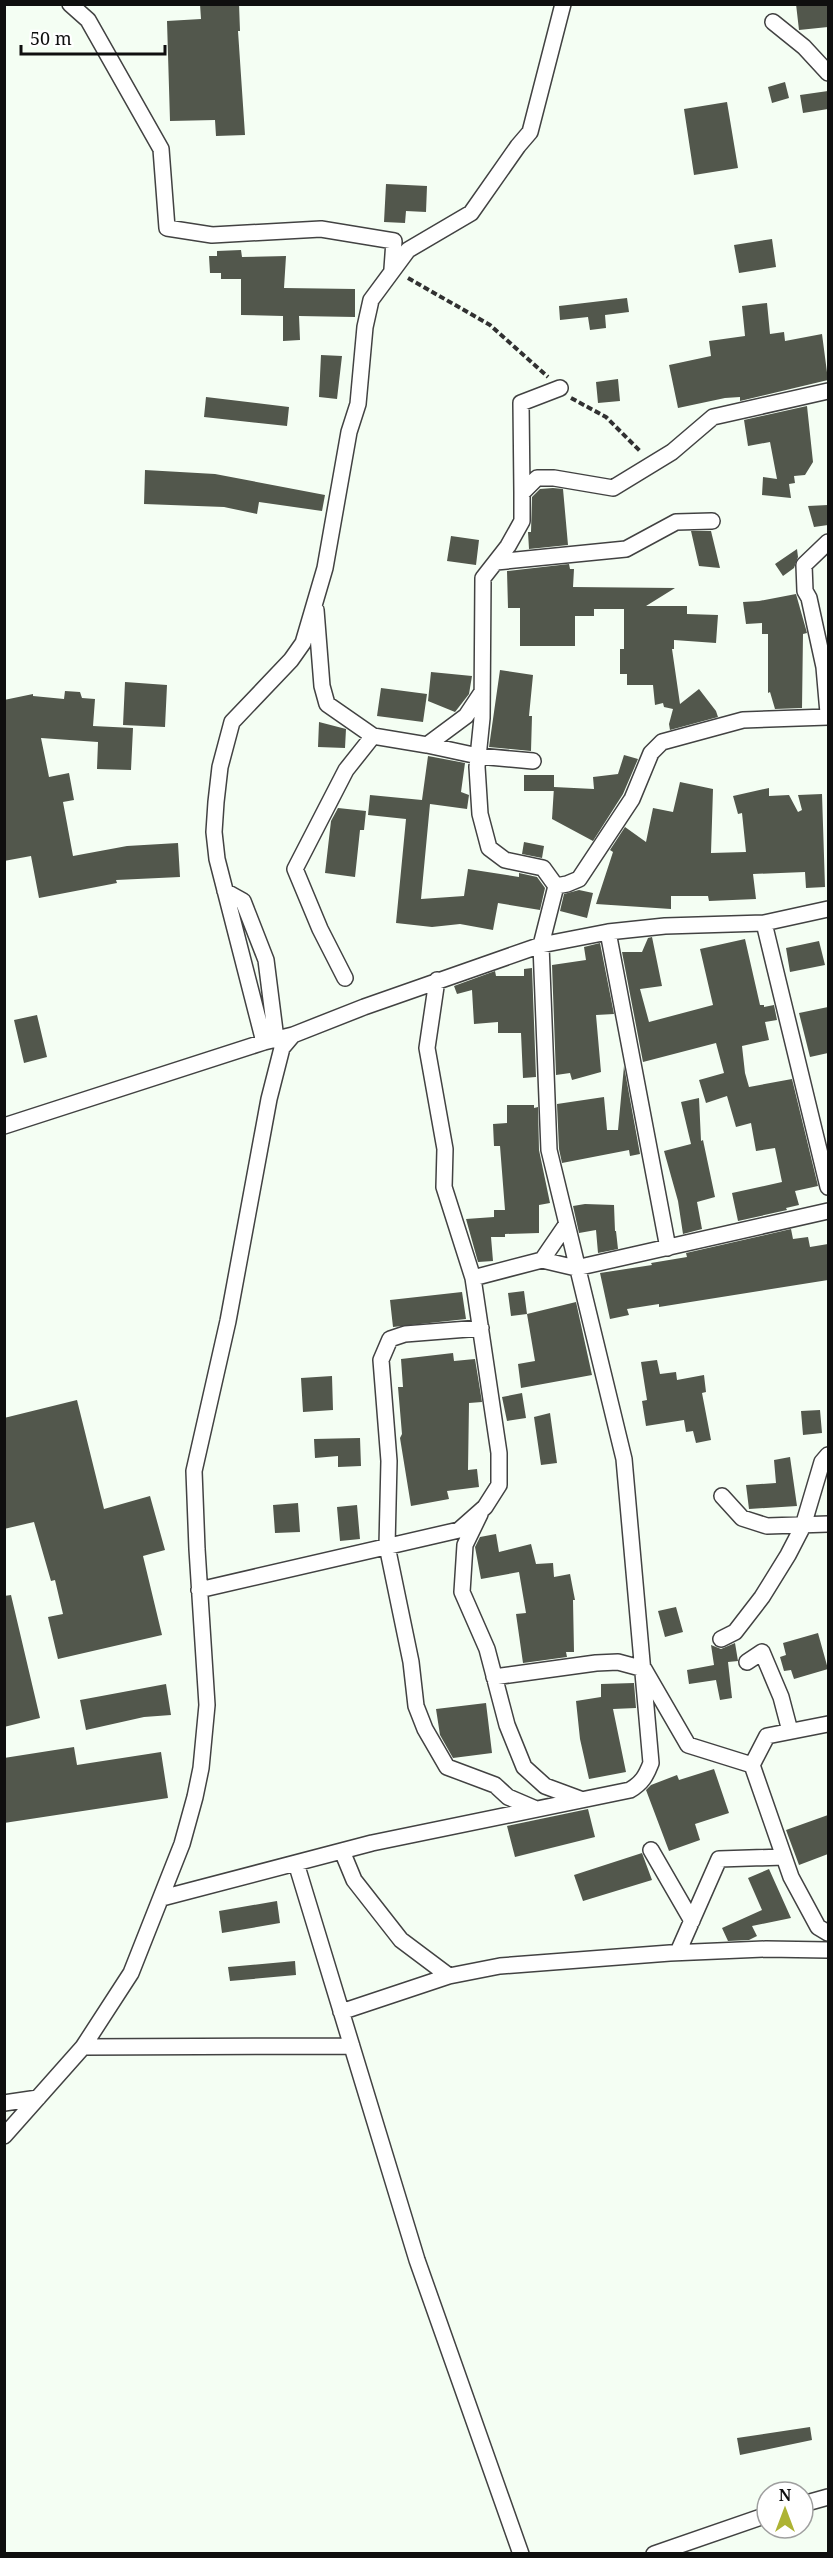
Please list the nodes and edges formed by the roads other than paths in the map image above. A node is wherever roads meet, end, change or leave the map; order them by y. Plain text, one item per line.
1 (70, 4) edge
2 (563, 4) edge
3 (773, 22) dead end
4 (828, 73) edge
5 (392, 268) junction
6 (560, 388) road end
7 (828, 391) edge
8 (522, 493) junction
9 (712, 521) dead end
10 (828, 542) edge
11 (496, 562) junction
12 (316, 601) junction
13 (482, 692) junction
14 (828, 715) edge
15 (373, 736) junction
16 (427, 745) junction
17 (478, 756) junction
18 (533, 761) dead end
19 (556, 886) junction
20 (225, 891) junction
21 (828, 909) edge
22 (764, 923) junction
23 (608, 932) junction
24 (541, 945) junction
25 (345, 978) dead end
26 (437, 980) junction
27 (293, 1035) junction
28 (270, 1040) junction
29 (4, 1126) edge
30 (828, 1187) edge
31 (828, 1211) edge
32 (566, 1225) junction
33 (668, 1248) junction
34 (542, 1260) junction
35 (576, 1269) junction
36 (473, 1278) junction
37 (480, 1329) junction
38 (828, 1455) edge
39 (722, 1496) dead end
40 (482, 1510) junction
41 (828, 1524) edge
42 (803, 1526) junction
43 (387, 1546) junction
44 (199, 1590) junction
45 (721, 1639) dead end
46 (747, 1662) dead end
47 (644, 1669) junction
48 (494, 1677) junction
49 (828, 1724) edge
50 (790, 1731) junction
51 (752, 1765) junction
52 (583, 1800) junction
53 (536, 1809) junction
54 (651, 1850) dead end
55 (342, 1851) junction
56 (784, 1857) junction
57 (296, 1863) junction
58 (162, 1898) junction
59 (692, 1921) junction
60 (828, 1933) edge
61 (828, 1950) edge
62 (678, 1952) junction
63 (449, 1976) junction
64 (341, 2012) junction
65 (352, 2046) junction
66 (83, 2047) junction
67 (38, 2098) junction
68 (4, 2103) edge
69 (4, 2136) edge
70 (755, 2519) edge
71 (521, 2553) edge
72 (654, 2553) edge

1 - 5 street
2 - 5 street
3 - 4 street
5 - 12 street
6 - 8 street
7 - 8 street
8 - 11 street
9 - 11 street
10 - 14 street
11 - 13 street
12 - 15 street
12 - 20 street
13 - 16 street
13 - 17 street
14 - 19 street
15 - 16 street
15 - 25 street
16 - 17 street
17 - 18 street
17 - 19 street
19 - 24 street
20 - 28 street
20 - 28 street
21 - 22 street
22 - 23 street
22 - 30 street
23 - 24 street
23 - 33 street
24 - 26 street
24 - 32 street
26 - 27 street
26 - 36 street
27 - 28 street
27 - 44 street
28 - 29 street
31 - 33 street
32 - 34 street
32 - 35 street
33 - 35 street
34 - 35 street
34 - 36 street
35 - 47 street
36 - 37 street
37 - 40 street
37 - 43 street
38 - 42 street
39 - 42 street
40 - 43 street
40 - 48 street
41 - 42 street
42 - 45 street
43 - 44 street
43 - 53 street
44 - 58 street
46 - 50 street
47 - 48 street
47 - 51 street
47 - 52 street
48 - 52 street
49 - 50 street
50 - 51 street
51 - 56 street
52 - 53 street
53 - 55 street
54 - 59 street
55 - 57 street
55 - 63 street
56 - 59 street
56 - 60 street
57 - 58 street
57 - 64 street
58 - 66 street
59 - 62 street
61 - 62 street
62 - 63 street
63 - 64 street
64 - 65 street
65 - 66 street
65 - 71 street
66 - 67 street
67 - 68 street
67 - 69 street
70 - 72 street

